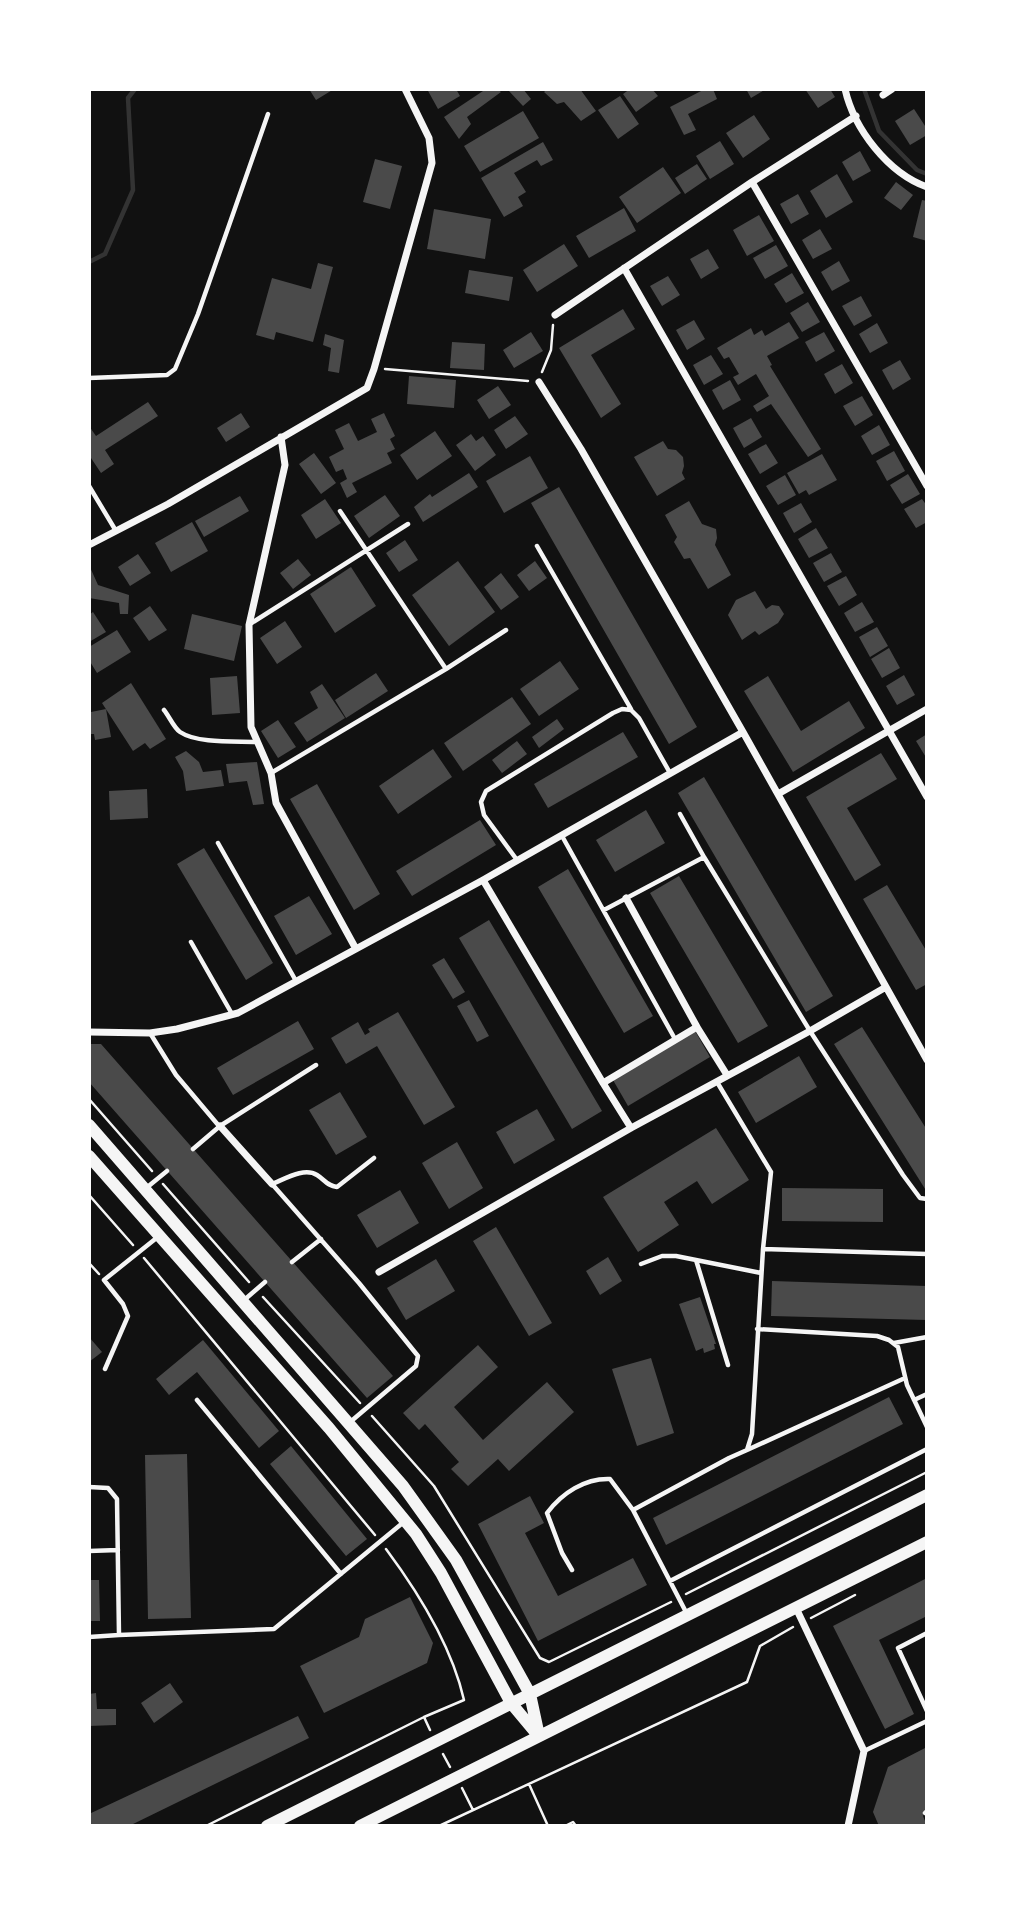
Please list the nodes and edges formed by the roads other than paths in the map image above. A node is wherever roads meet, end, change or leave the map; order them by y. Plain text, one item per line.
1 (405, 89) edge
2 (845, 89) edge
3 (892, 89) edge
4 (883, 95) dead end
5 (268, 114) dead end
6 (856, 116) junction
7 (752, 182) junction
8 (927, 187) edge
9 (624, 268) junction
10 (555, 314) road end
11 (89, 378) edge
12 (539, 382) road end
13 (281, 437) junction
14 (89, 486) edge
15 (927, 486) edge
16 (340, 511) dead end
17 (408, 524) dead end
18 (116, 531) junction
19 (89, 545) edge
20 (537, 546) dead end
21 (366, 549) junction
22 (249, 625) junction
23 (506, 630) dead end
24 (446, 669) junction
25 (927, 709) edge
26 (164, 710) dead end
27 (631, 710) junction
28 (889, 729) junction
29 (743, 732) junction
30 (258, 743) junction
31 (670, 773) junction
32 (271, 774) junction
33 (778, 794) junction
34 (927, 797) edge
35 (680, 814) dead end
36 (562, 835) junction
37 (218, 843) dead end
38 (704, 857) junction
39 (517, 860) junction
40 (483, 880) junction
41 (626, 898) junction
42 (604, 911) junction
43 (191, 942) dead end
44 (356, 949) junction
45 (296, 981) junction
46 (886, 987) junction
47 (232, 1014) junction
48 (697, 1027) junction
49 (89, 1031) edge
50 (810, 1031) junction
51 (150, 1033) junction
52 (676, 1040) junction
53 (927, 1060) edge
54 (316, 1065) dead end
55 (727, 1075) junction
56 (716, 1081) junction
57 (603, 1083) junction
58 (89, 1125) edge
59 (220, 1126) junction
60 (631, 1128) junction
61 (193, 1149) dead end
62 (89, 1156) edge
63 (374, 1158) dead end
64 (167, 1171) dead end
65 (272, 1184) junction
66 (145, 1189) junction
67 (927, 1199) edge
68 (159, 1236) junction
69 (321, 1239) junction
70 (763, 1249) junction
71 (927, 1254) edge
72 (696, 1260) junction
73 (292, 1262) dead end
74 (641, 1264) dead end
75 (379, 1272) dead end
76 (761, 1273) junction
77 (265, 1282) dead end
78 (242, 1301) junction
79 (757, 1329) junction
80 (927, 1337) edge
81 (894, 1343) junction
82 (728, 1365) dead end
83 (105, 1368) dead end
84 (905, 1378) junction
85 (927, 1394) edge
86 (197, 1400) dead end
87 (914, 1401) junction
88 (348, 1423) junction
89 (927, 1427) edge
90 (927, 1449) edge
91 (747, 1450) junction
92 (89, 1487) edge
93 (927, 1495) edge
94 (633, 1510) junction
95 (406, 1520) junction
96 (927, 1542) edge
97 (118, 1550) junction
98 (89, 1551) edge
99 (572, 1570) dead end
100 (341, 1574) junction
101 (670, 1581) junction
102 (796, 1608) junction
103 (688, 1615) junction
104 (927, 1633) edge
105 (119, 1635) junction
106 (89, 1637) edge
107 (530, 1694) junction
108 (511, 1703) junction
109 (927, 1711) edge
110 (927, 1721) edge
111 (538, 1736) junction
112 (864, 1751) junction
113 (267, 1826) edge
114 (359, 1826) edge
115 (848, 1826) edge

1 - 13 street
2 - 6 street
3 - 4 street
5 - 11 lane
6 - 7 street
6 - 8 street
7 - 9 street
7 - 15 street
9 - 10 street
9 - 28 street
12 - 29 street
13 - 18 street
13 - 22 street
14 - 18 lane
16 - 21 lane
17 - 21 lane
18 - 19 street
20 - 27 lane
21 - 22 lane
21 - 24 lane
22 - 30 street
23 - 24 lane
24 - 32 lane
25 - 28 street
26 - 30 lane
27 - 31 lane
27 - 39 lane
28 - 33 street
28 - 34 street
29 - 31 street
29 - 33 street
30 - 32 street
31 - 36 street
32 - 44 street
33 - 46 street
35 - 38 lane
36 - 39 street
36 - 42 lane
37 - 45 lane
38 - 41 lane
38 - 50 lane
39 - 40 street
40 - 44 street
40 - 57 street
41 - 42 lane
41 - 48 street
42 - 52 lane
43 - 47 lane
44 - 45 street
45 - 47 street
46 - 50 street
46 - 53 street
47 - 51 street
48 - 52 street
48 - 55 street
49 - 51 street
50 - 55 street
50 - 67 lane
51 - 59 lane
52 - 57 street
54 - 59 lane
55 - 56 street
56 - 60 street
56 - 70 lane
57 - 60 street
58 - 66 main road
59 - 61 lane
59 - 65 street
60 - 75 street
62 - 68 main road
63 - 65 lane
64 - 66 lane
65 - 69 lane
66 - 78 main road
68 - 83 lane
68 - 95 main road
69 - 73 lane
69 - 88 lane
70 - 71 lane
70 - 76 lane
72 - 74 lane
72 - 76 lane
72 - 82 lane
76 - 79 lane
77 - 78 lane
78 - 88 main road
79 - 81 lane
79 - 91 lane
80 - 81 lane
81 - 84 lane
84 - 87 lane
84 - 91 lane
85 - 87 lane
86 - 100 lane
87 - 89 lane
88 - 107 main road
90 - 101 lane
91 - 94 lane
92 - 97 lane
93 - 103 main road
94 - 99 lane
94 - 101 lane
95 - 100 lane
95 - 108 main road
96 - 102 main road
97 - 98 lane
97 - 105 lane
100 - 105 lane
101 - 103 lane
102 - 111 main road
102 - 112 street
103 - 107 main road
104 - 109 lane
105 - 106 lane
107 - 108 main road
107 - 111 main road
108 - 111 main road
108 - 113 main road
110 - 112 lane
111 - 114 main road
112 - 115 street

